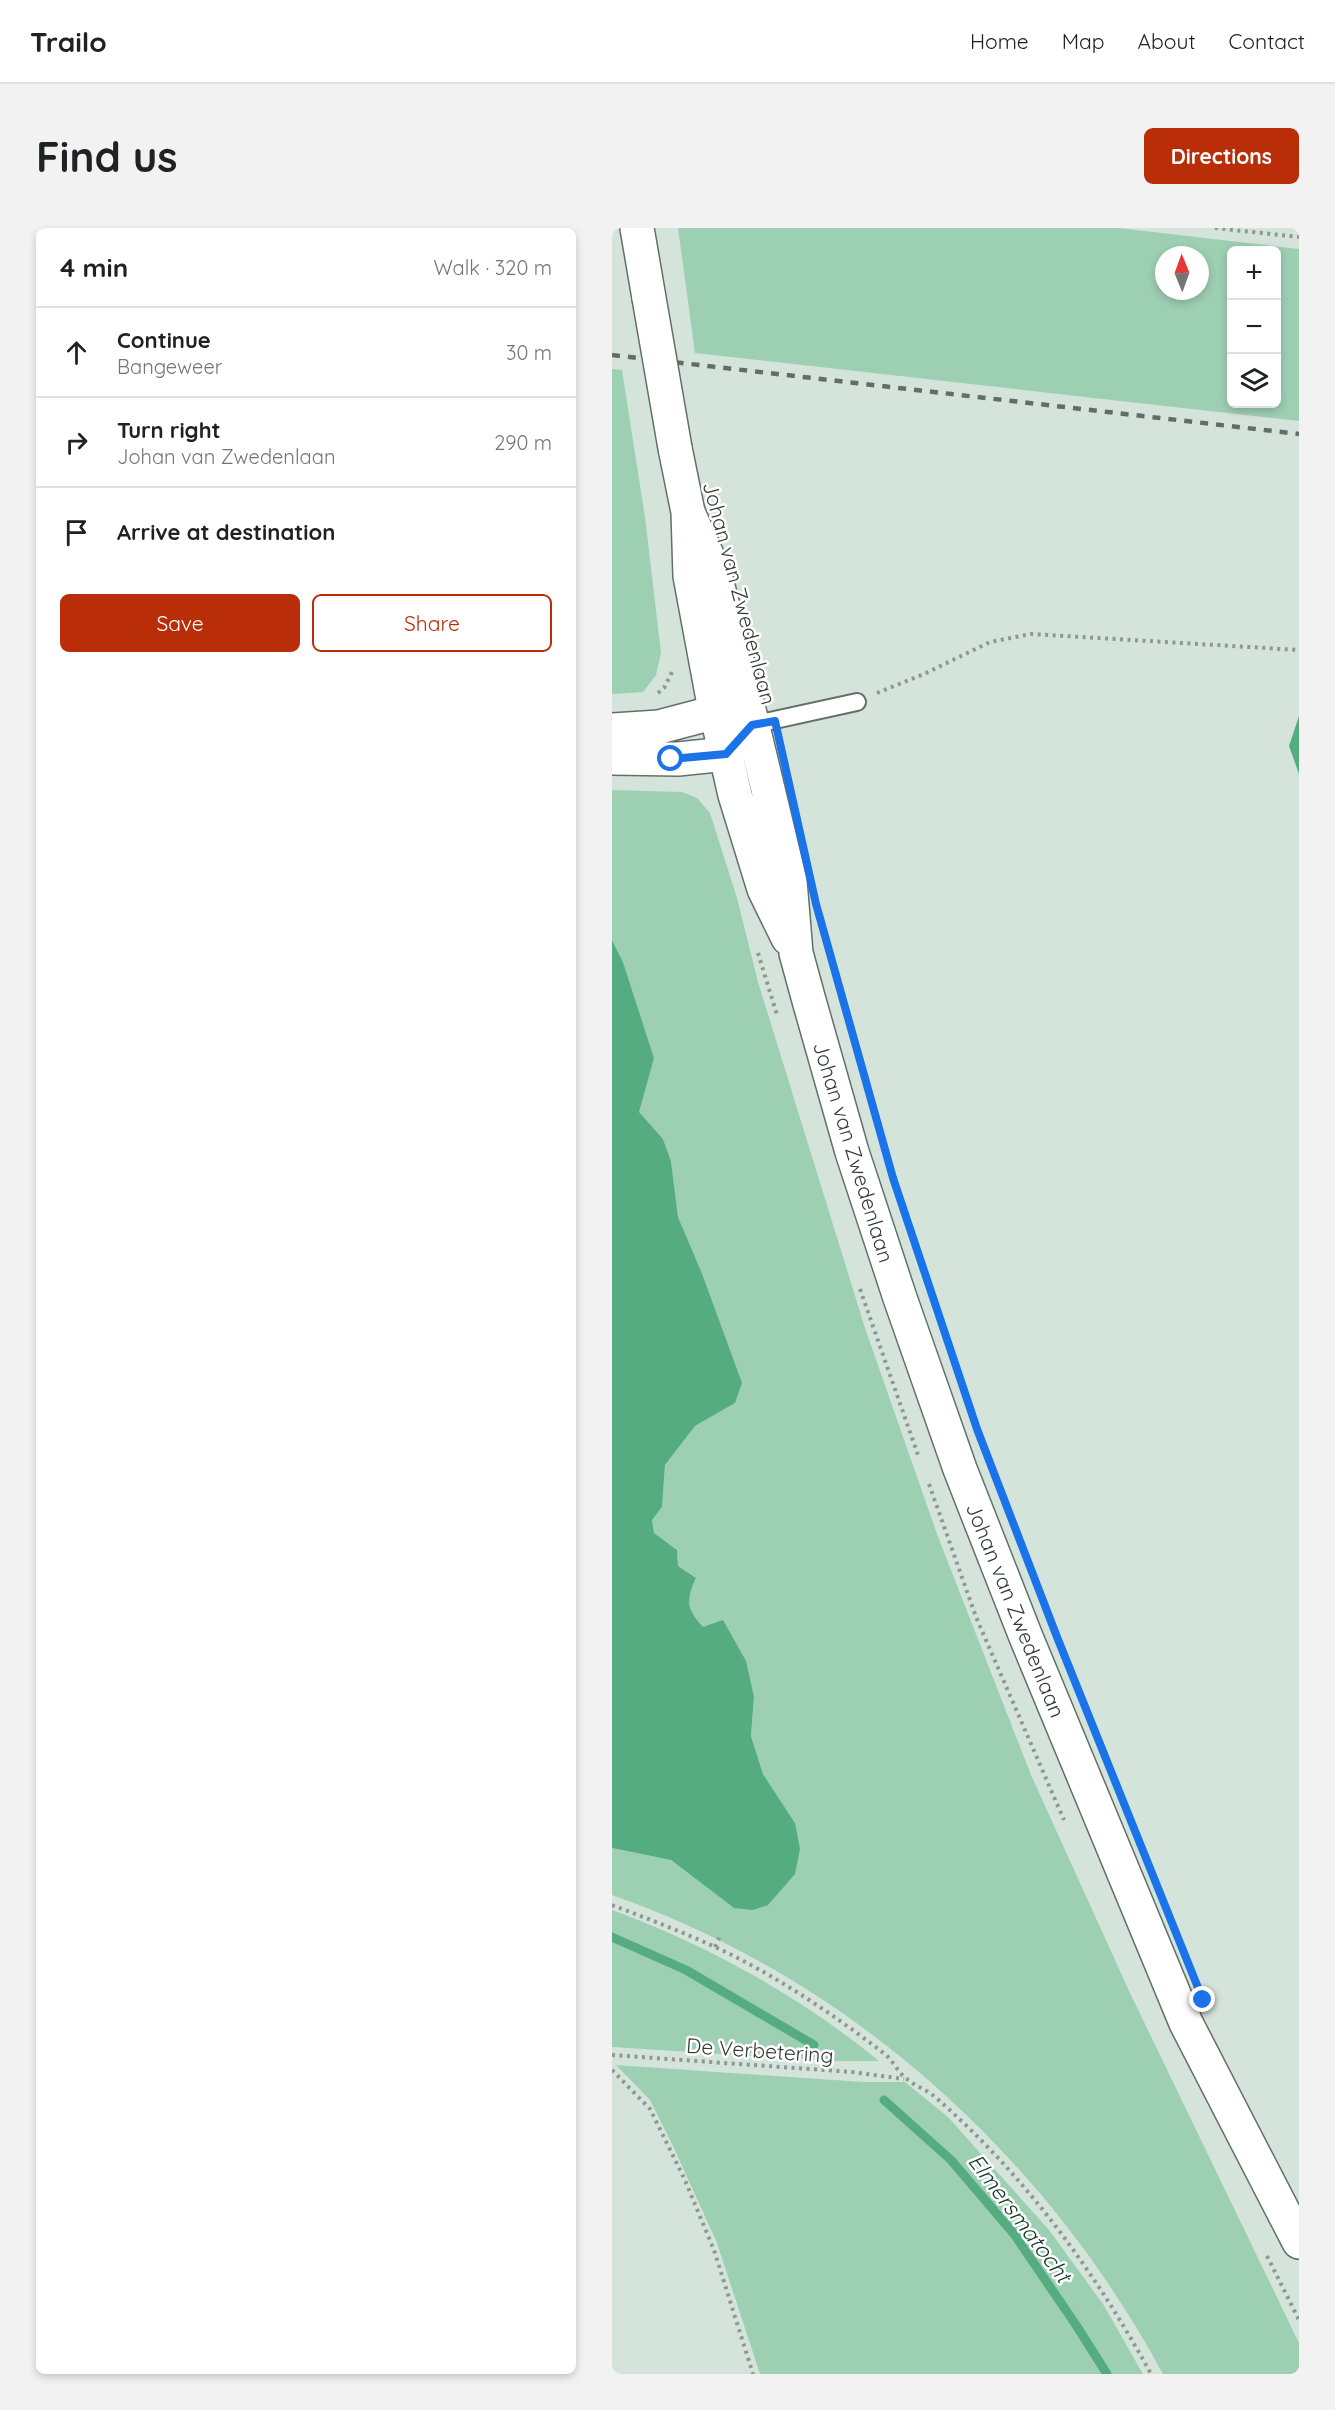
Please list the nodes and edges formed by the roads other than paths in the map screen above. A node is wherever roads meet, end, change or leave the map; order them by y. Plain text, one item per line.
1 (637, 228) edge
2 (688, 512) junction
3 (857, 702) road end
4 (716, 712) junction
5 (752, 725) junction
6 (612, 730) edge
7 (726, 754) junction
8 (612, 758) edge
9 (796, 952) junction
10 (1299, 2242) edge

1 - 2 main road, Johan van Zwedenlaan, bridge
2 - 4 main road, Johan van Zwedenlaan
2 - 5 main road, Johan van Zwedenlaan
3 - 5 lane
4 - 5 main road
4 - 6 main road
4 - 7 main road, Johan van Zwedenlaan
5 - 7 main road
5 - 9 main road, Johan van Zwedenlaan
7 - 8 main road
7 - 9 main road, Johan van Zwedenlaan
9 - 10 main road, Johan van Zwedenlaan

